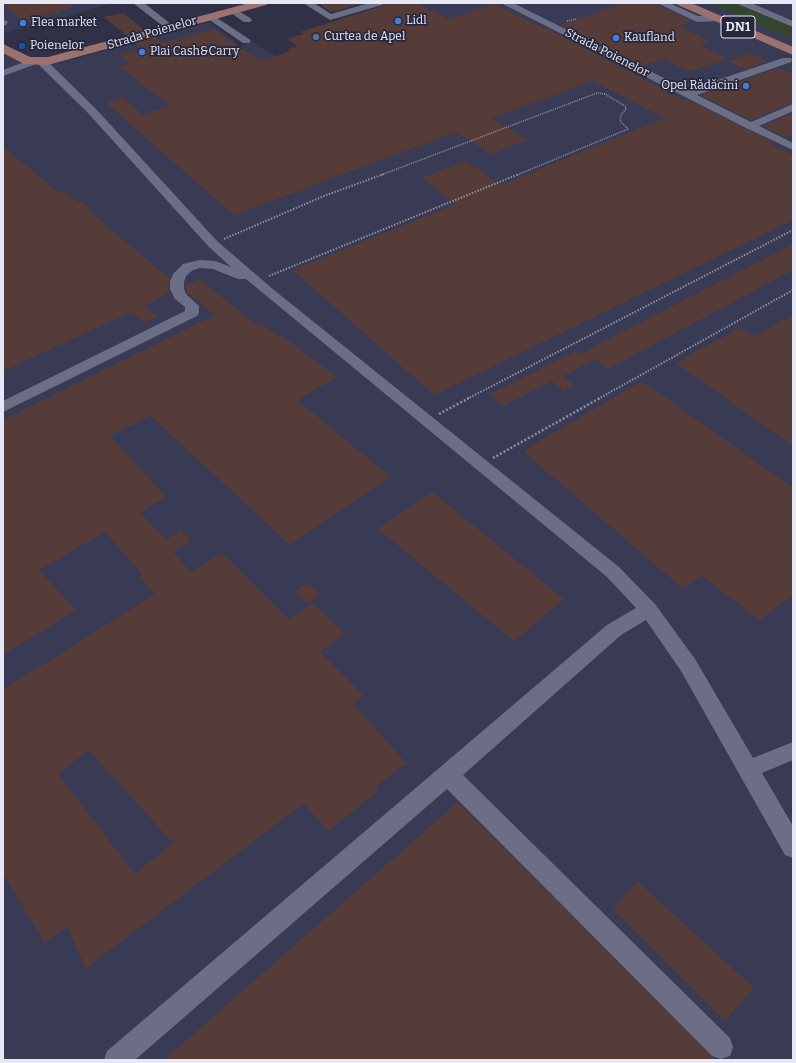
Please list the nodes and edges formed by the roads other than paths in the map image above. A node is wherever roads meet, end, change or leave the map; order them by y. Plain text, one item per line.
1 (138, 3) edge
2 (262, 3) edge
3 (310, 3) edge
4 (506, 3) edge
5 (662, 3) edge
6 (682, 3) edge
7 (698, 3) edge
8 (743, 3) edge
9 (375, 4) edge
10 (234, 11) junction
11 (211, 17) junction
12 (330, 17) junction
13 (718, 18) junction
14 (247, 20) dead end
15 (340, 23) dead end
16 (147, 24) dead end
17 (793, 24) edge
18 (171, 28) junction
19 (158, 32) junction
20 (246, 41) dead end
21 (793, 44) edge
22 (3, 48) edge
23 (792, 58) edge
24 (37, 62) junction
25 (3, 73) edge
26 (688, 94) junction
27 (793, 107) edge
28 (750, 126) junction
29 (791, 144) edge
30 (256, 282) junction
31 (3, 407) edge
32 (649, 609) junction
33 (793, 751) edge
34 (748, 770) junction
35 (448, 775) junction
36 (793, 847) edge
37 (721, 1047) dead end
38 (116, 1060) edge

1 - 18 street
2 - 10 main road, Strada Poienelor
3 - 12 street
4 - 26 street, Strada Poienelor
5 - 13 street
6 - 13 main road, DN1
7 - 21 main road, DN1
8 - 17 street
9 - 12 street
10 - 11 main road, Strada Poienelor
10 - 14 street
11 - 18 main road, Strada Poienelor
11 - 20 street
12 - 15 street
13 - 23 main road, DN1
16 - 19 street
18 - 19 main road, Strada Poienelor
19 - 24 main road, Strada Poienelor
22 - 24 main road
23 - 26 street
24 - 25 street
24 - 30 street
26 - 28 street, Strada Poienelor
27 - 28 street
28 - 29 street, Strada Poienelor
30 - 31 street
30 - 32 street
32 - 34 street
32 - 35 street
33 - 34 street
34 - 36 street
35 - 37 street
35 - 38 street

